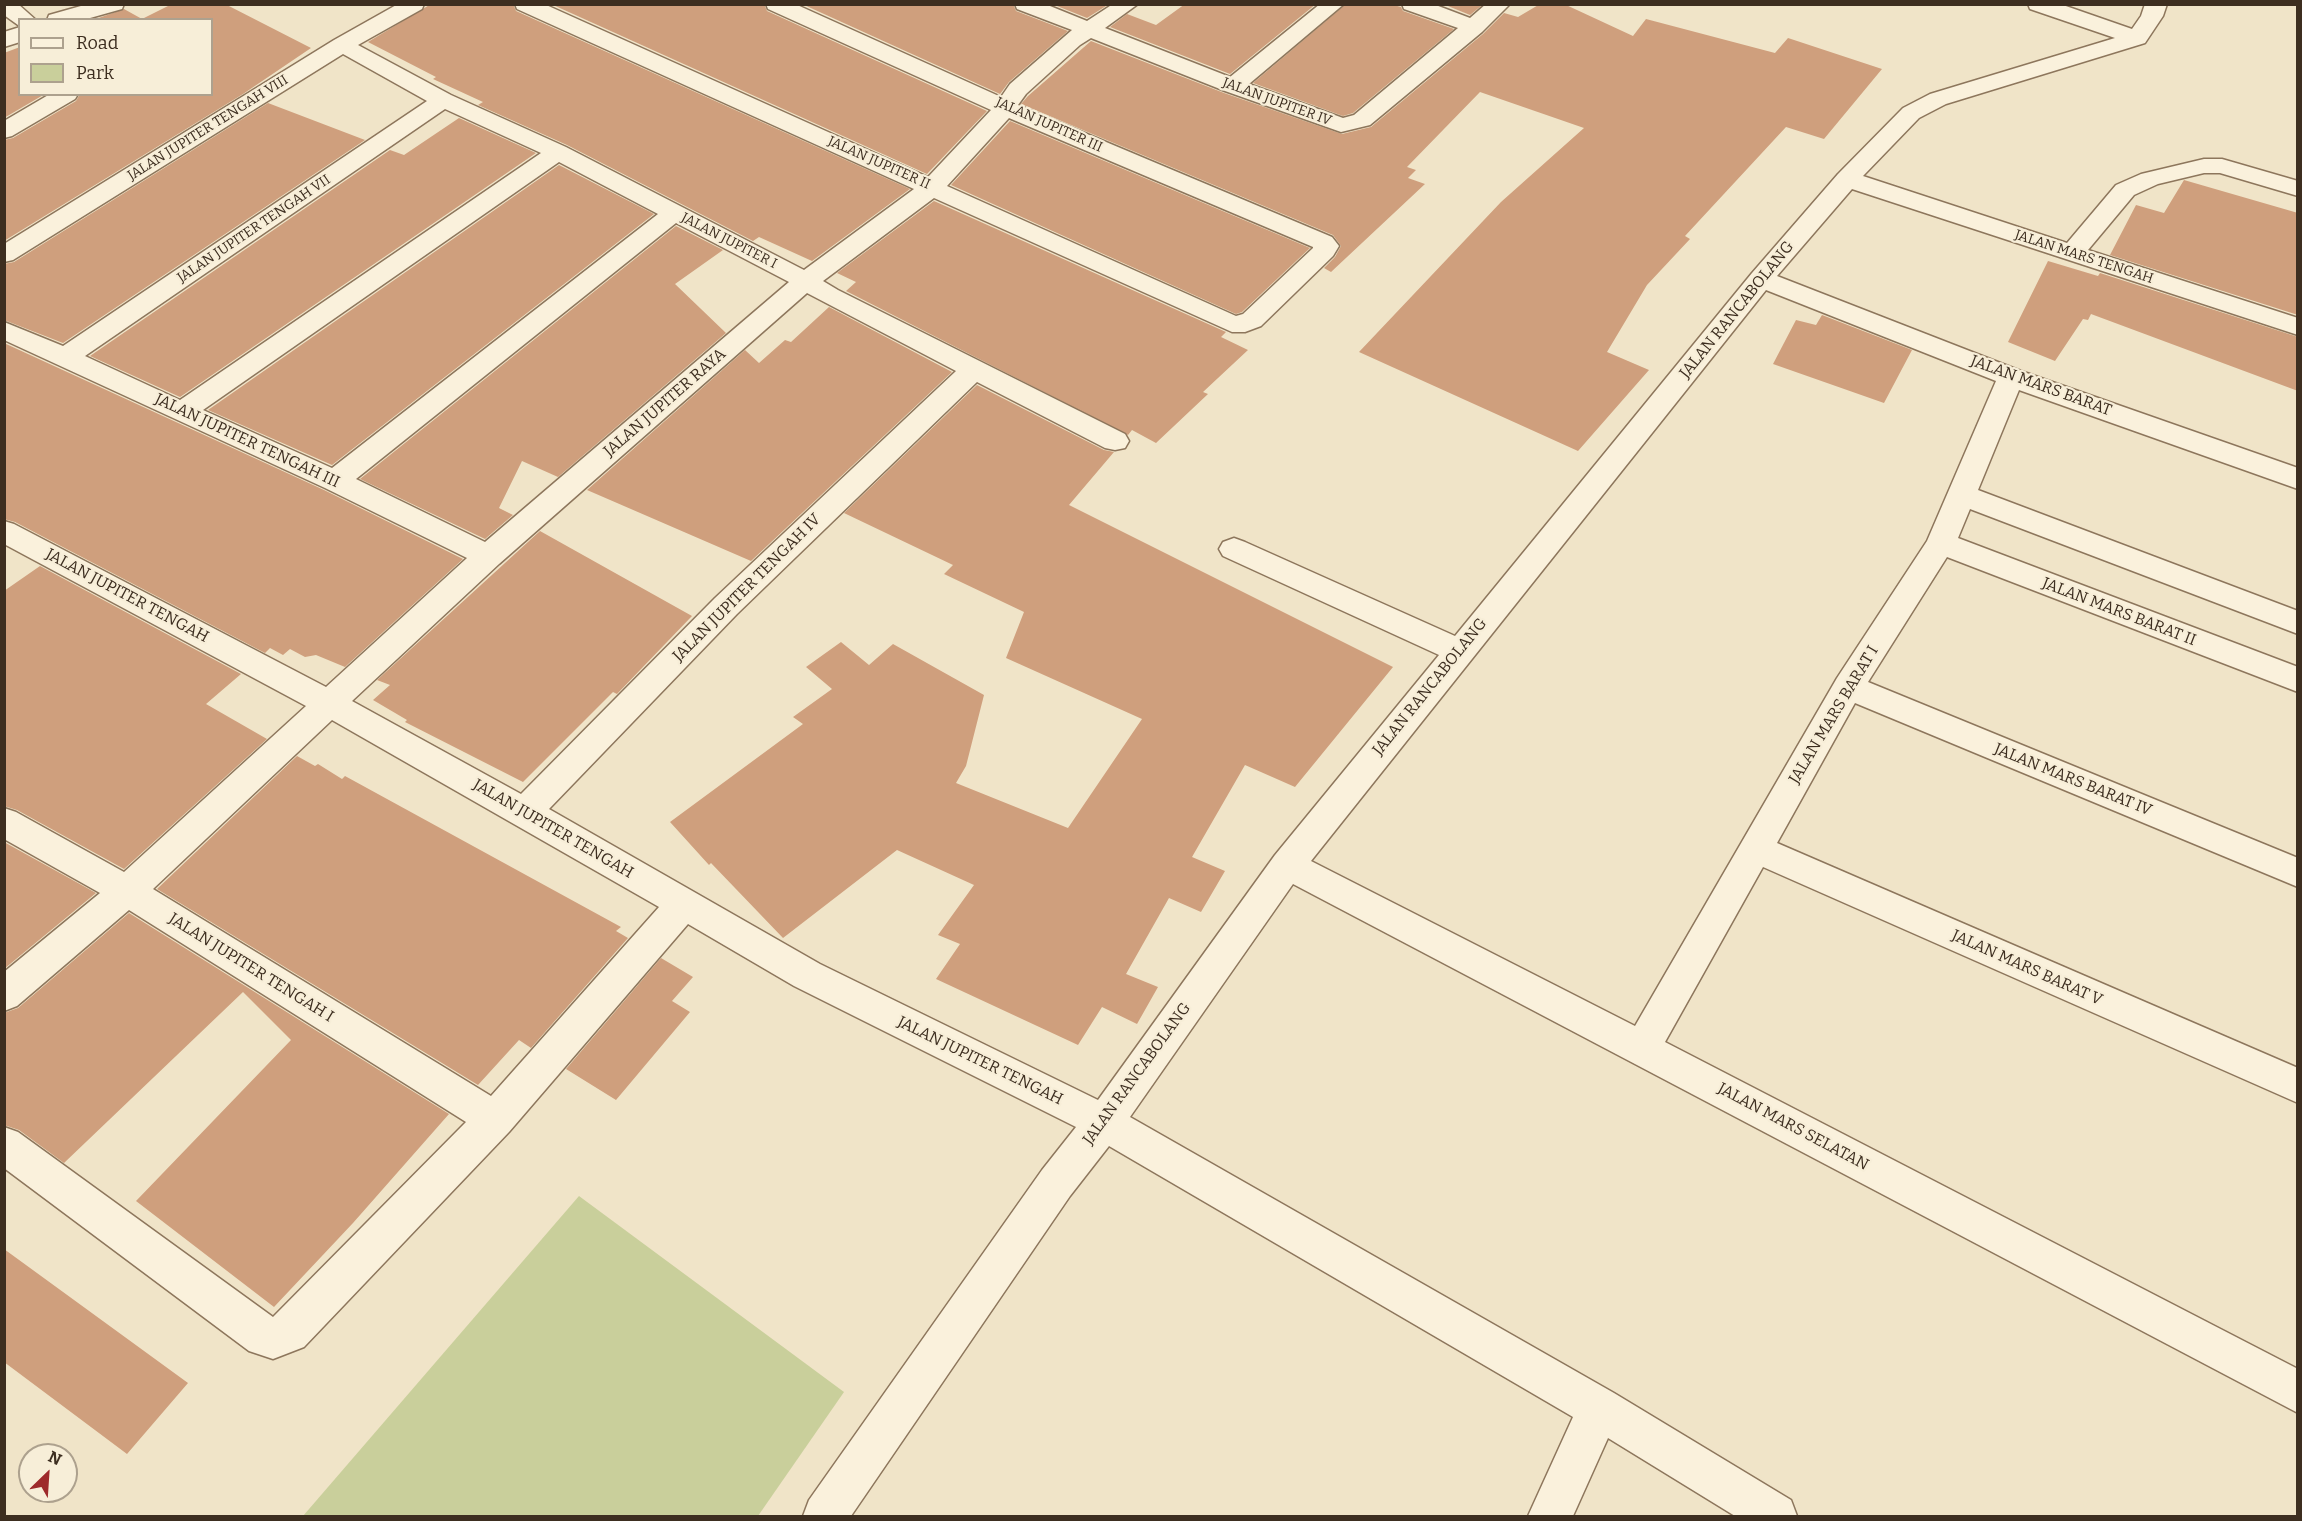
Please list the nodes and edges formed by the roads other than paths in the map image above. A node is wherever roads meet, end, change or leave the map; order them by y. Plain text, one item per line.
1 (114, 4) edge
2 (414, 4) edge
3 (525, 4) edge
4 (776, 4) edge
5 (1025, 4) edge
6 (1128, 4) edge
7 (1334, 4) edge
8 (1412, 4) edge
9 (1500, 4) edge
10 (2038, 4) edge
11 (2156, 4) edge
12 (4, 5) edge
13 (23, 18) edge
14 (64, 18) edge
15 (1474, 27) junction
16 (1091, 30) junction
17 (18, 34) edge
18 (2137, 38) junction
19 (4, 40) edge
20 (342, 45) junction
21 (1233, 86) junction
22 (65, 96) edge
23 (443, 100) junction
24 (1005, 108) junction
25 (4, 131) edge
26 (558, 152) junction
27 (1858, 184) junction
28 (933, 187) junction
29 (2298, 189) edge
30 (674, 213) junction
31 (2072, 253) junction
32 (4, 255) edge
33 (806, 281) junction
34 (1774, 284) junction
35 (1232, 324) joint
36 (2298, 327) edge
37 (4, 330) edge
38 (64, 358) junction
39 (974, 369) junction
40 (2012, 376) junction
41 (183, 411) junction
42 (1115, 441) dead end
43 (2298, 479) edge
44 (335, 481) junction
45 (1963, 495) junction
46 (4, 531) edge
47 (1941, 543) junction
48 (1234, 549) dead end
49 (488, 556) junction
50 (2298, 623) edge
51 (1459, 651) junction
52 (2298, 680) edge
53 (1848, 687) junction
54 (328, 703) junction
55 (525, 812) junction
56 (4, 822) edge
57 (1756, 849) junction
58 (1287, 865) junction
59 (2298, 873) edge
60 (126, 891) junction
61 (684, 904) junction
62 (4, 995) edge
63 (1642, 1048) junction
64 (2298, 1086) edge
65 (495, 1119) junction
66 (1104, 1122) junction
67 (4, 1145) edge
68 (2298, 1392) edge
69 (1599, 1408) junction
70 (825, 1516) edge
71 (1550, 1516) edge
72 (1775, 1516) edge

1 - 14 street
2 - 20 street, JALAN JUPITER TENGAH VIII
3 - 28 street, JALAN JUPITER II
4 - 24 street, JALAN JUPITER III
5 - 16 street, JALAN JUPITER IV
6 - 16 street, JALAN JUPITER RAYA
7 - 21 street
8 - 15 street
9 - 15 street, JALAN JUPITER IV
10 - 18 street
11 - 18 street
12 - 13 street
15 - 21 street, JALAN JUPITER IV
16 - 21 street, JALAN JUPITER IV
16 - 24 street, JALAN JUPITER RAYA
17 - 19 street
18 - 27 street, JALAN RANCABOLANG
20 - 23 street, JALAN JUPITER I
20 - 32 street, JALAN JUPITER TENGAH VIII
22 - 25 street
23 - 26 street, JALAN JUPITER I
23 - 38 street, JALAN JUPITER TENGAH VII
24 - 28 street, JALAN JUPITER RAYA
24 - 35 street, JALAN JUPITER III
26 - 30 street, JALAN JUPITER I
26 - 41 street
27 - 31 street, JALAN MARS TENGAH
27 - 34 street, JALAN RANCABOLANG
28 - 33 street, JALAN JUPITER RAYA
28 - 35 street, JALAN JUPITER II
29 - 31 street
30 - 33 street, JALAN JUPITER I
30 - 44 street
31 - 36 street, JALAN MARS TENGAH
33 - 39 street, JALAN JUPITER I
33 - 49 street, JALAN JUPITER RAYA
34 - 40 street, JALAN MARS BARAT
34 - 51 street, JALAN RANCABOLANG
37 - 38 street, JALAN JUPITER TENGAH III
38 - 41 street, JALAN JUPITER TENGAH III
39 - 42 street, JALAN JUPITER I
39 - 55 street, JALAN JUPITER TENGAH IV
40 - 43 street, JALAN MARS BARAT
40 - 45 street, JALAN MARS BARAT I
41 - 44 street, JALAN JUPITER TENGAH III
44 - 49 street, JALAN JUPITER TENGAH III
45 - 47 street, JALAN MARS BARAT I
45 - 50 street
46 - 54 street, JALAN JUPITER TENGAH
47 - 52 street, JALAN MARS BARAT II
47 - 53 street, JALAN MARS BARAT I
48 - 51 street
49 - 54 street, JALAN JUPITER RAYA
51 - 58 street, JALAN RANCABOLANG
53 - 57 street, JALAN MARS BARAT I
53 - 59 street, JALAN MARS BARAT IV
54 - 55 street, JALAN JUPITER TENGAH
54 - 60 street, JALAN JUPITER RAYA
55 - 61 street, JALAN JUPITER TENGAH
56 - 60 street, JALAN JUPITER TENGAH I
57 - 63 street, JALAN MARS BARAT I
57 - 64 street, JALAN MARS BARAT V
58 - 63 street, JALAN MARS SELATAN
58 - 66 street, JALAN RANCABOLANG
60 - 62 street, JALAN JUPITER RAYA
60 - 65 street, JALAN JUPITER TENGAH I
61 - 65 street
61 - 66 street, JALAN JUPITER TENGAH
63 - 68 street, JALAN MARS SELATAN
65 - 67 street
66 - 69 street, JALAN JUPITER TENGAH
66 - 70 street, JALAN RANCABOLANG
69 - 71 street
69 - 72 street, JALAN JUPITER TENGAH

